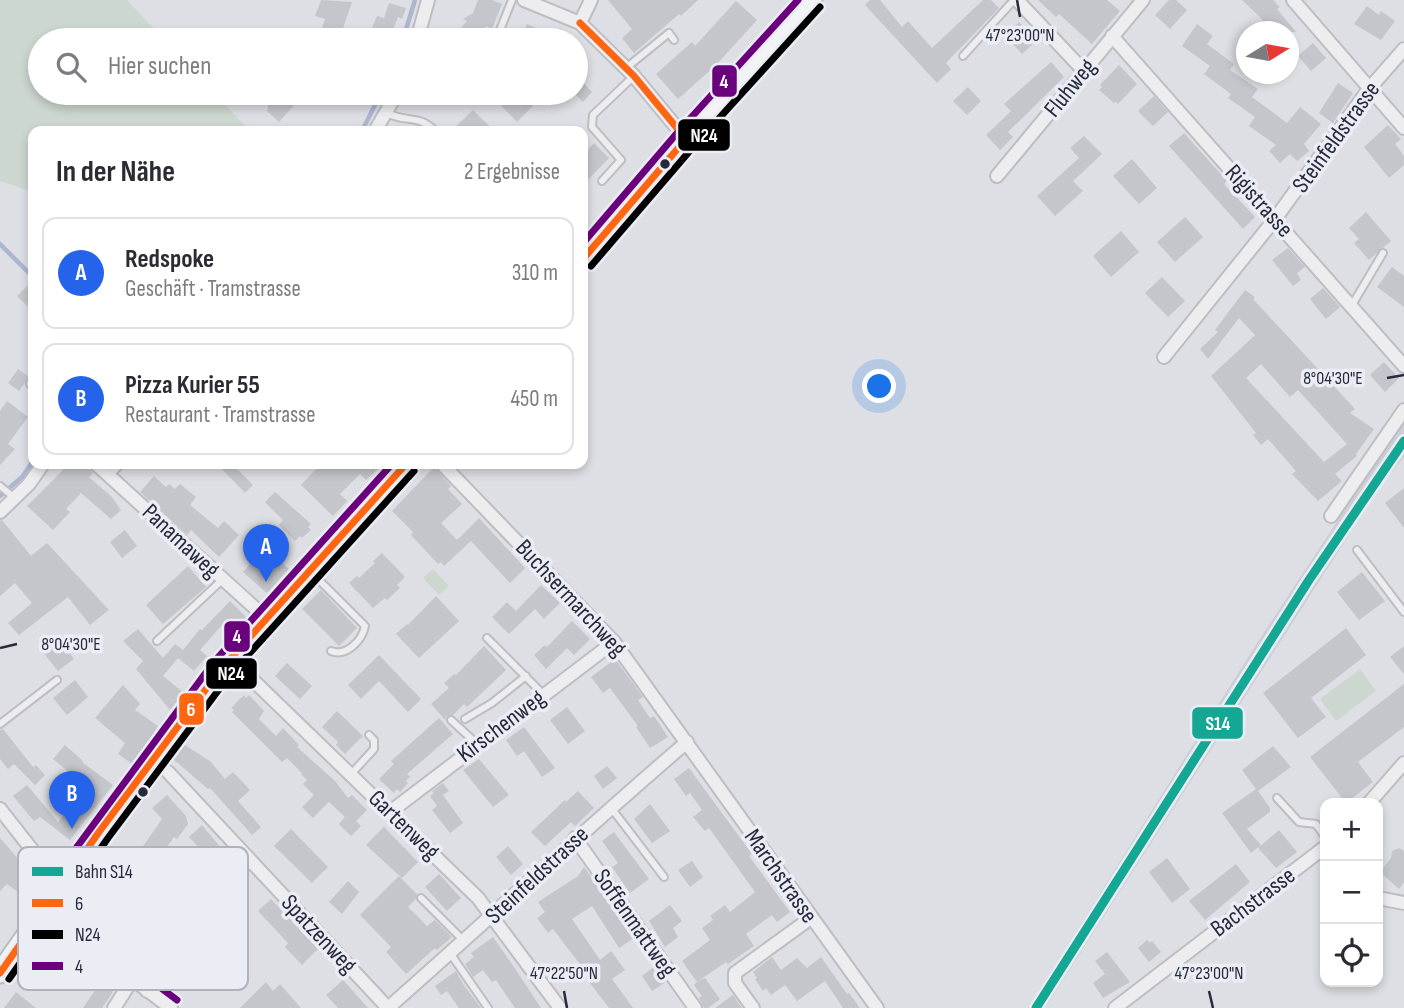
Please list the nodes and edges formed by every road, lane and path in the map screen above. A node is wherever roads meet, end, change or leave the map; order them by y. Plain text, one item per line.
1 (428, 0) edge
2 (512, 0) edge
3 (524, 0) edge
4 (591, 0) edge
5 (812, 0) edge
6 (1015, 0) edge
7 (1143, 0) edge
8 (1293, 0) edge
9 (580, 23) junction
10 (420, 28) edge
11 (501, 28) edge
12 (585, 28) edge
13 (588, 31) edge
14 (1112, 36) junction
15 (674, 40) dead end
16 (1404, 48) edge
17 (963, 56) dead end
18 (1084, 71) junction
19 (630, 72) junction
20 (1369, 89) junction
21 (391, 105) edge
22 (387, 113) junction
23 (378, 126) edge
24 (430, 126) edge
25 (1404, 128) edge
26 (686, 139) junction
27 (997, 176) dead end
28 (601, 181) dead end
29 (1275, 219) junction
30 (588, 253) edge
31 (1383, 253) dead end
32 (1352, 306) junction
33 (1164, 357) dead end
34 (1404, 366) edge
35 (1404, 410) edge
36 (40, 469) edge
37 (102, 469) edge
38 (116, 469) edge
39 (401, 469) edge
40 (447, 469) edge
41 (110, 475) junction
42 (6, 491) edge
43 (0, 512) edge
44 (1331, 516) dead end
45 (1357, 550) dead end
46 (310, 570) junction
47 (222, 580) junction
48 (1404, 612) edge
49 (266, 618) junction
50 (487, 638) dead end
51 (157, 641) dead end
52 (614, 642) junction
53 (331, 651) dead end
54 (230, 658) junction
55 (526, 676) junction
56 (57, 680) dead end
57 (543, 694) junction
58 (465, 719) dead end
59 (451, 720) dead end
60 (0, 724) edge
61 (369, 734) dead end
62 (687, 742) junction
63 (478, 744) junction
64 (1404, 763) edge
65 (167, 772) dead end
66 (351, 774) junction
67 (1277, 798) dead end
68 (1373, 798) edge
69 (611, 807) junction
70 (0, 809) edge
71 (390, 812) junction
72 (1320, 830) edge
73 (575, 838) junction
74 (30, 847) edge
75 (88, 847) edge
76 (238, 847) edge
77 (1320, 851) edge
78 (250, 860) edge
79 (664, 877) dead end
80 (421, 898) dead end
81 (1383, 899) edge
82 (1404, 903) edge
83 (493, 916) junction
84 (811, 918) junction
85 (464, 941) junction
86 (18, 946) edge
87 (450, 953) junction
88 (0, 973) edge
89 (126, 990) edge
90 (147, 991) edge
91 (114, 1008) edge
92 (170, 1008) edge
93 (388, 1008) edge
94 (488, 1008) edge
95 (560, 1008) edge
96 (695, 1008) edge
97 (753, 1008) edge
98 (877, 1008) edge
99 (1115, 1008) edge

1 - 10 street
2 - 11 lane
3 - 9 street
4 - 9 street
5 - 26 main road
6 - 17 lane
6 - 18 street
7 - 14 street, Fluhweg
8 - 20 street
9 - 12 street
13 - 19 street
14 - 18 street, Fluhweg
14 - 29 street, Rigistrasse
15 - 19 lane
16 - 20 street, Steinfeldstrasse
18 - 27 street, Fluhweg
19 - 26 street
19 - 28 lane
20 - 25 street
20 - 29 street, Steinfeldstrasse
21 - 22 street
22 - 23 street
22 - 24 lane
26 - 30 main road
29 - 32 street, Rigistrasse
29 - 33 street, Steinfeldstrasse
31 - 32 lane
32 - 34 street, Rigistrasse
35 - 44 street
36 - 42 street
37 - 41 street, Panamaweg
38 - 41 lane
39 - 46 main road
40 - 52 street, Buchsermarchweg
41 - 47 street, Panamaweg
42 - 43 street
45 - 48 lane
46 - 49 main road
46 - 53 lane
47 - 49 street, Panamaweg
47 - 51 lane
49 - 54 main road
50 - 55 lane
52 - 57 street, Kirschenweg
52 - 62 street, Buchsermarchweg
54 - 66 street, Gartenweg
54 - 75 main road
55 - 57 lane
55 - 58 lane
56 - 60 lane
57 - 63 street, Kirschenweg
59 - 63 lane
61 - 66 lane
62 - 69 street, Steinfeldstrasse
62 - 84 street, Marchstrasse
63 - 71 street, Kirschenweg
64 - 68 street
65 - 76 street, Spatzenweg
66 - 71 street, Gartenweg
67 - 72 lane
69 - 73 street, Steinfeldstrasse
69 - 79 lane
70 - 74 street
71 - 83 street, Gartenweg
73 - 83 street, Steinfeldstrasse
73 - 96 street, Soffenmattweg
77 - 99 street, Bachstrasse
78 - 93 street, Spatzenweg
80 - 85 lane
81 - 82 street
83 - 85 street, Steinfeldstrasse
83 - 95 street, Gartenweg
84 - 97 street
84 - 98 street, Marchstrasse
85 - 87 street, Steinfeldstrasse
86 - 88 main road
87 - 93 street, Steinfeldstrasse
87 - 94 lane
89 - 91 street
90 - 92 street

